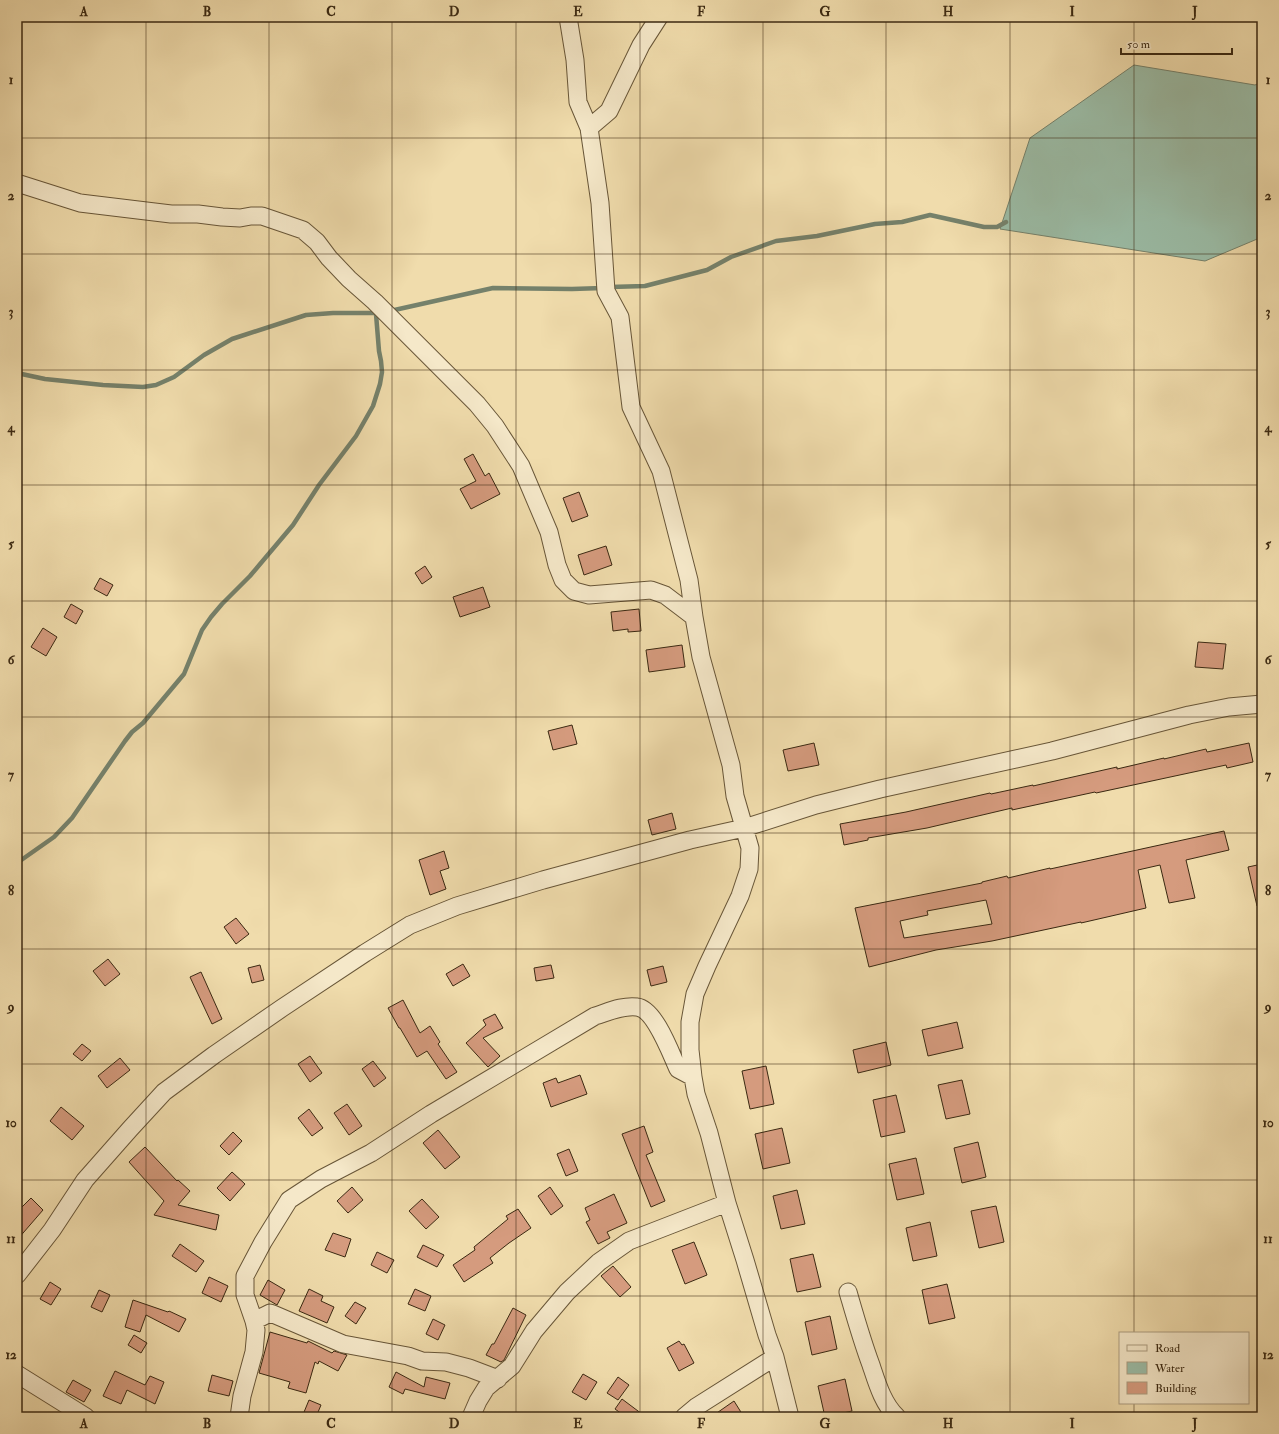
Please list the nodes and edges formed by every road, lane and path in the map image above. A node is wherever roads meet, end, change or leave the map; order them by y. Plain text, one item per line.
1 (568, 17) edge
2 (659, 17) edge
3 (589, 128) junction
4 (17, 183) edge
5 (694, 617) junction
6 (1262, 704) edge
7 (744, 828) junction
8 (693, 1077) junction
9 (727, 1203) junction
10 (17, 1275) edge
11 (848, 1292) dead end
12 (254, 1321) junction
13 (775, 1357) junction
14 (17, 1374) edge
15 (498, 1379) junction
16 (86, 1417) edge
17 (239, 1417) edge
18 (471, 1417) edge
19 (684, 1417) edge
20 (790, 1417) edge
21 (897, 1417) edge

1 - 3 street
2 - 3 street
3 - 5 street
4 - 5 street
5 - 7 street
6 - 7 street
7 - 8 street
7 - 10 street
8 - 9 street
8 - 12 street
9 - 13 street
9 - 15 street
11 - 21 street
12 - 15 street
12 - 17 street
13 - 19 street
13 - 20 street
14 - 16 street
15 - 18 street

